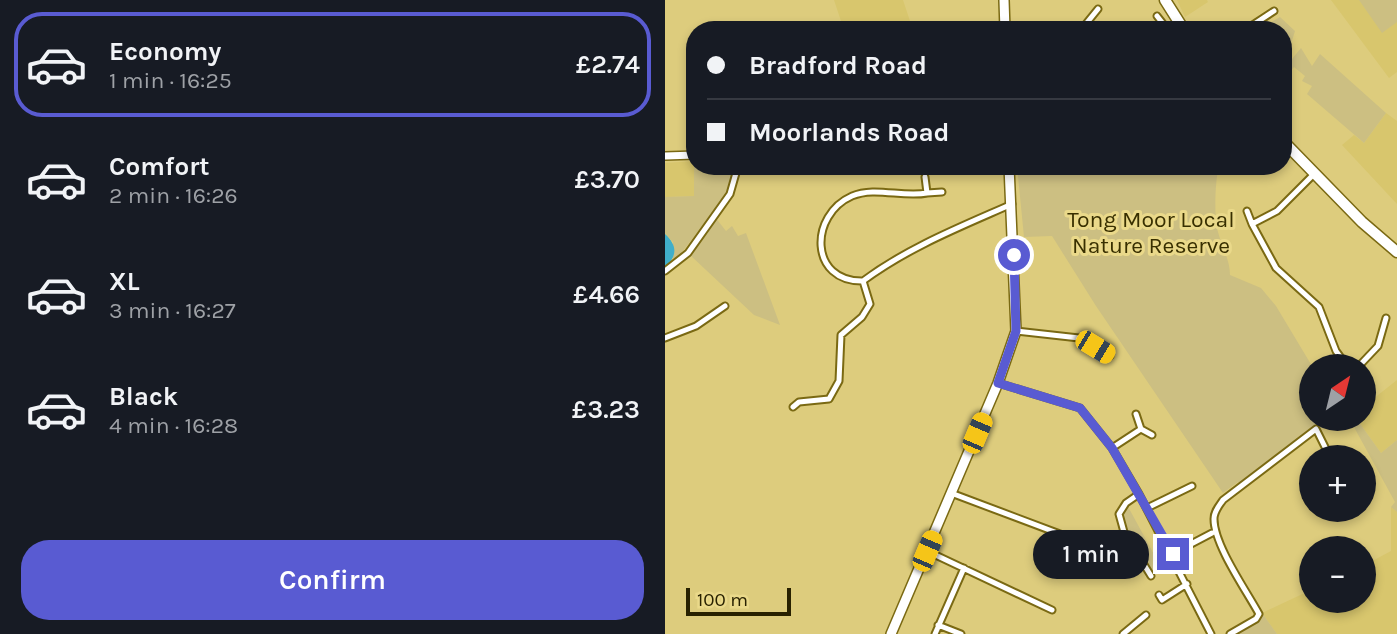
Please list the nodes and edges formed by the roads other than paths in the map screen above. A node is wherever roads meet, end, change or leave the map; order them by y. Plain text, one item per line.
1 (1004, 0) edge
2 (1165, 0) edge
3 (1098, 9) dead end
4 (1274, 10) dead end
5 (1157, 16) dead end
6 (1005, 21) edge
7 (1088, 21) edge
8 (1161, 21) edge
9 (1178, 21) edge
10 (1258, 21) edge
11 (1292, 151) edge
12 (686, 155) edge
13 (665, 156) edge
14 (1314, 174) junction
15 (735, 175) edge
16 (1010, 175) edge
17 (925, 177) dead end
18 (927, 192) junction
19 (942, 192) dead end
20 (1012, 204) junction
21 (1247, 211) dead end
22 (1252, 224) junction
23 (1397, 252) edge
24 (665, 271) edge
25 (863, 281) junction
26 (725, 306) dead end
27 (1386, 318) dead end
28 (676, 325) dead end
29 (1016, 331) junction
30 (680, 333) junction
31 (665, 338) edge
32 (1338, 354) edge
33 (1370, 354) edge
34 (1110, 356) dead end
35 (998, 383) junction
36 (793, 407) dead end
37 (1136, 414) dead end
38 (1141, 429) junction
39 (1152, 435) dead end
40 (1323, 445) edge
41 (1112, 448) junction
42 (1192, 486) dead end
43 (951, 493) junction
44 (1139, 494) junction
45 (1147, 508) junction
46 (1212, 533) dead end
47 (1067, 537) dead end
48 (927, 551) junction
49 (1173, 554) junction
50 (964, 568) junction
51 (1151, 576) dead end
52 (1187, 584) junction
53 (1159, 595) dead end
54 (1043, 614) dead end
55 (1146, 615) dead end
56 (1123, 624) dead end
57 (938, 625) junction
58 (1125, 632) edge
59 (891, 634) edge
60 (935, 634) edge
61 (961, 634) edge
62 (1211, 634) edge
63 (1230, 634) edge

1 - 6 main road
2 - 9 highway
3 - 7 street
4 - 10 street
5 - 8 street
11 - 14 highway
12 - 13 street
14 - 22 street
14 - 23 highway
15 - 24 street
16 - 20 main road
17 - 18 street
18 - 19 street
18 - 25 street
20 - 25 street
20 - 29 main road
21 - 22 street
22 - 32 street
25 - 36 street
26 - 30 street
27 - 33 street
28 - 30 street
29 - 34 street
29 - 35 main road
30 - 31 street
35 - 41 street
35 - 43 main road
37 - 38 street
38 - 39 street
38 - 41 street
40 - 63 street
41 - 44 street
42 - 45 street
43 - 47 street
43 - 48 main road
44 - 45 street
44 - 51 street
45 - 49 street
46 - 49 street
48 - 50 street
48 - 59 main road
49 - 52 street
50 - 54 street
50 - 57 street
52 - 53 street
52 - 62 street
55 - 58 street
56 - 58 street
57 - 60 street
57 - 61 street

